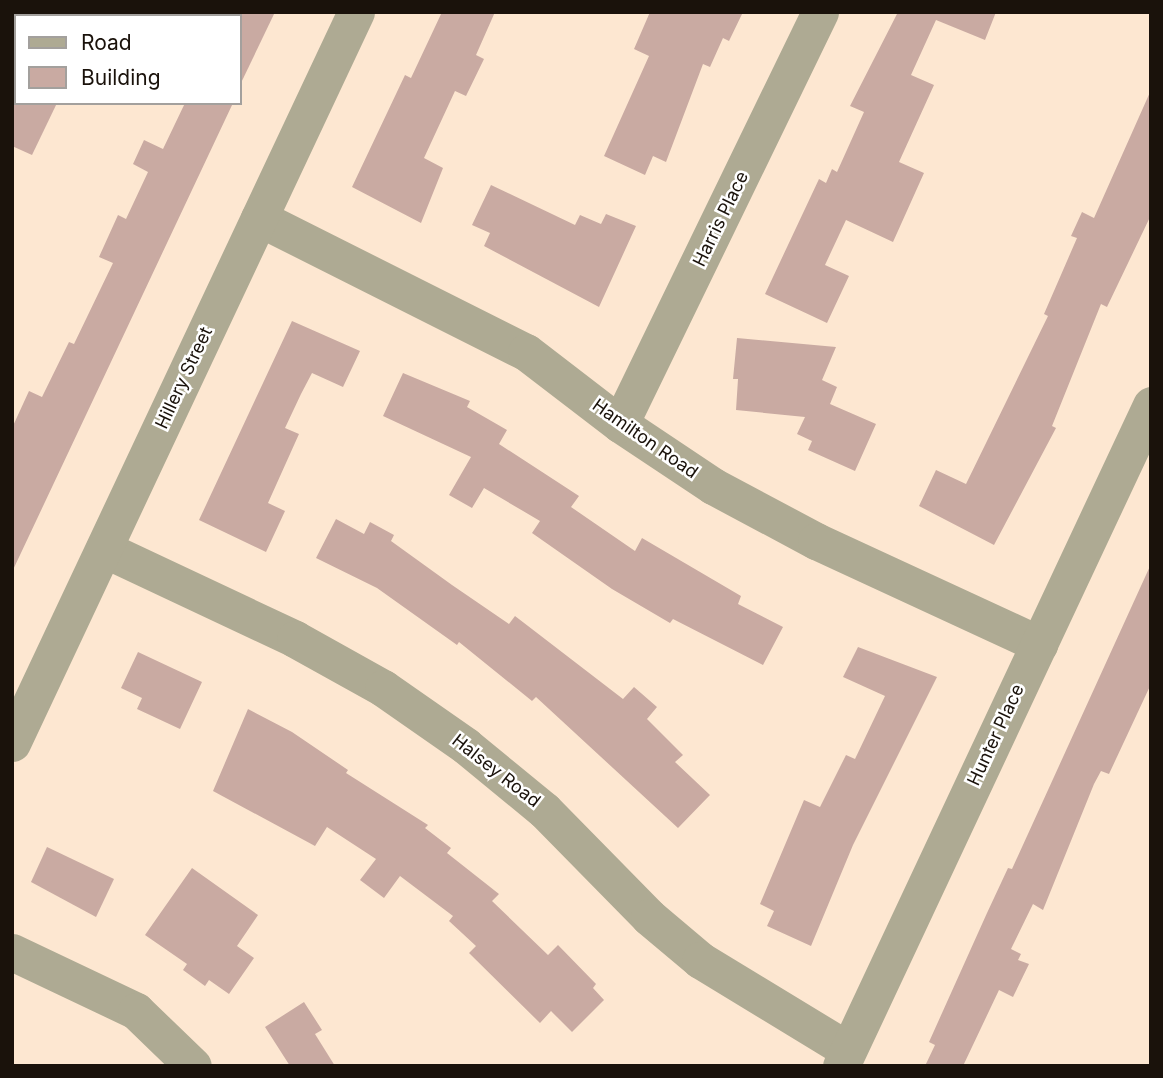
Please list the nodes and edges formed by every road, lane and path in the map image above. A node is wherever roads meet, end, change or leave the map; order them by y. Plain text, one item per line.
1 (356, 12) edge
2 (820, 12) edge
3 (260, 218) junction
4 (1151, 405) edge
5 (620, 424) junction
6 (104, 549) junction
7 (1039, 644) junction
8 (12, 743) edge
9 (12, 952) edge
10 (844, 1058) edge
11 (193, 1066) edge

1 - 3 street, Hillery Street
2 - 5 street, Harris Place
3 - 5 street, Hamilton Road
3 - 6 street, Hillery Street
4 - 7 street, Hunter Place
5 - 7 street, Hamilton Road
6 - 8 street, Hillery Street
6 - 10 street, Halsey Road
7 - 10 street, Hunter Place
9 - 11 street

